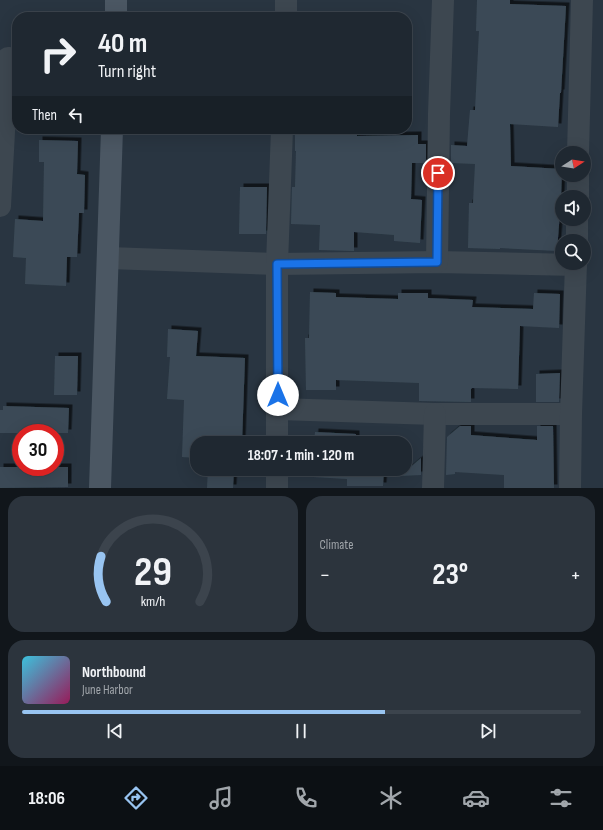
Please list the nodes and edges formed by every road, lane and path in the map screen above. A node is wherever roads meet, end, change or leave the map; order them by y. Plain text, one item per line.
1 (116, 0) edge
2 (286, 0) edge
3 (443, 0) edge
4 (582, 0) edge
5 (116, 12) edge
6 (286, 12) edge
7 (12, 58) edge
8 (112, 134) edge
9 (282, 134) edge
10 (578, 146) edge
11 (0, 206) edge
12 (109, 258) junction
13 (437, 262) junction
14 (277, 264) junction
15 (555, 264) edge
16 (576, 270) edge
17 (278, 409) junction
18 (435, 414) junction
19 (571, 414) junction
20 (277, 436) edge
21 (277, 476) edge
22 (100, 488) edge
23 (277, 488) edge
24 (433, 488) edge
25 (570, 488) edge

1 - 5 street
2 - 6 street
3 - 13 street
4 - 10 street
7 - 11 street
8 - 12 street
9 - 14 street
12 - 14 street
12 - 22 street
13 - 14 street
13 - 15 street
14 - 17 street
16 - 19 street
17 - 18 street
17 - 20 street
18 - 19 street
18 - 24 street
19 - 25 street
21 - 23 street

